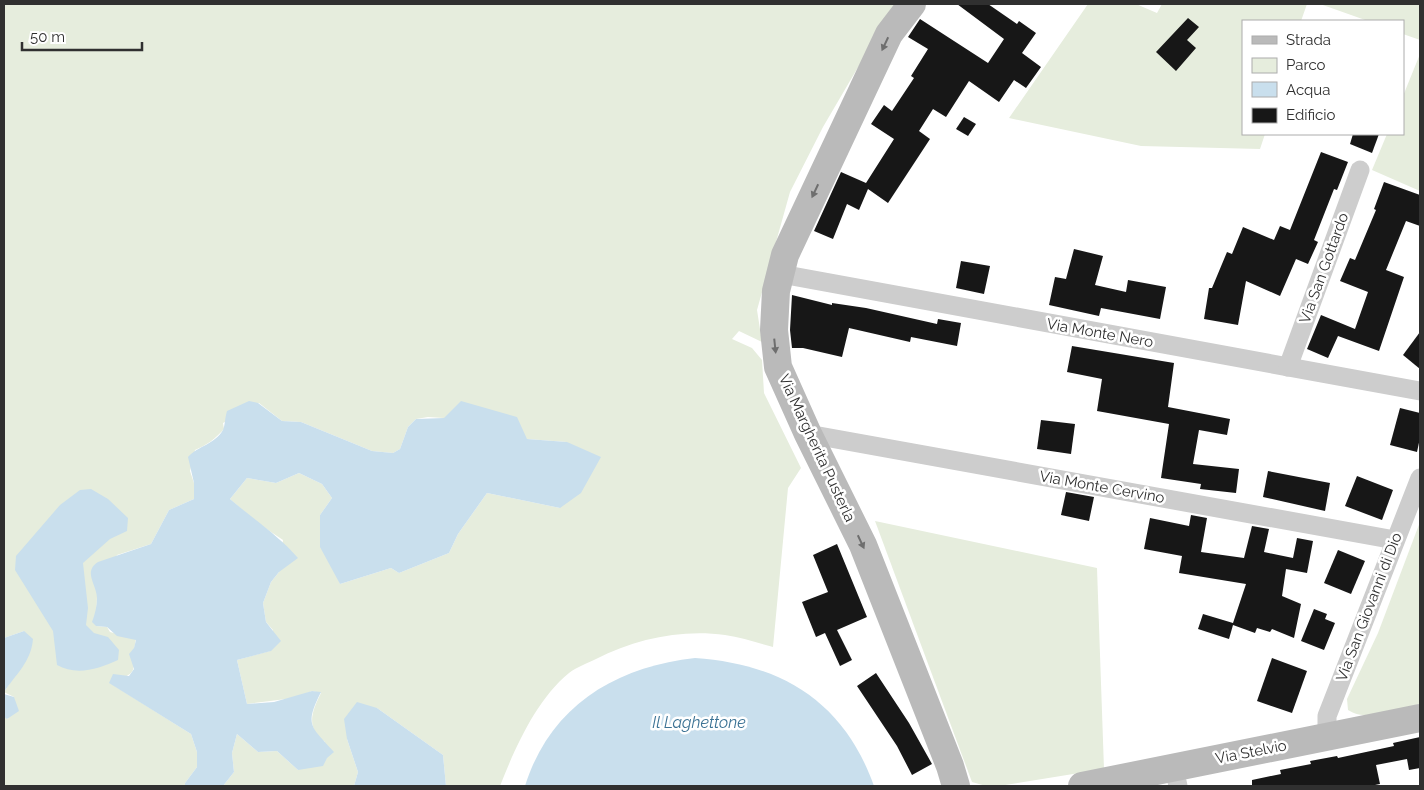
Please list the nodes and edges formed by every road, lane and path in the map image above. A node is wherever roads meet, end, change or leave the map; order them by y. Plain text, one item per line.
1 (912, 4) edge
2 (1360, 170) dead end
3 (780, 274) junction
4 (1288, 367) junction
5 (1420, 392) edge
6 (808, 434) junction
7 (1420, 478) edge
8 (1395, 540) junction
9 (1420, 718) edge
10 (1326, 737) junction
11 (1176, 777) edge
12 (956, 786) edge
13 (1082, 786) edge

1 -> 3 street, Via Margherita Pusterla
2 - 4 street, Via San Gottardo
3 - 4 street, Via Monte Nero
3 -> 6 street, Via Margherita Pusterla
4 - 5 street, Via Monte Nero
6 - 8 street, Via Monte Cervino
6 -> 12 street, Via Margherita Pusterla
7 - 8 street, Via San Giovanni di Dio
8 - 10 street, Via San Giovanni di Dio
9 - 10 street, Via Stelvio
10 - 11 street, Via Stelvio
11 - 13 street, Via Stelvio

